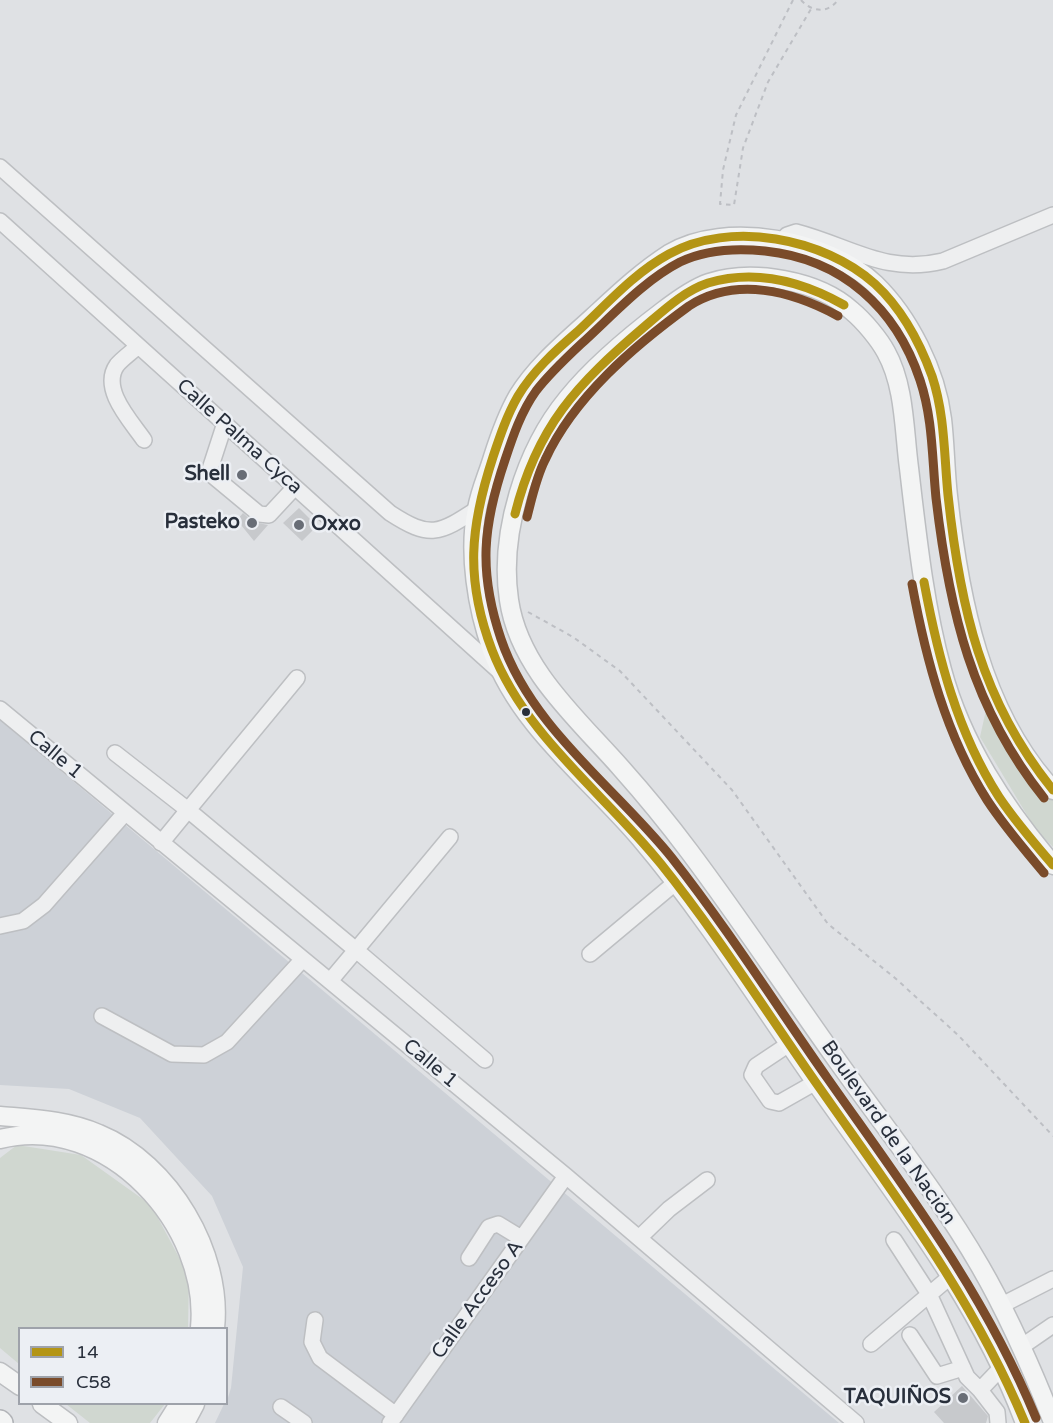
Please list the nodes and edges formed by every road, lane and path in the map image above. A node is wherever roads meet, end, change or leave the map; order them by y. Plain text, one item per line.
1 (794, 0) edge
2 (801, 0) edge
3 (838, 0) edge
4 (811, 9) junction
5 (0, 167) edge
6 (1053, 215) edge
7 (0, 221) edge
8 (782, 241) junction
9 (138, 345) junction
10 (225, 423) junction
11 (144, 441) dead end
12 (295, 487) junction
13 (477, 509) junction
14 (509, 603) junction
15 (505, 677) junction
16 (297, 678) dead end
17 (0, 709) edge
18 (115, 753) dead end
19 (1053, 790) edge
20 (188, 810) junction
21 (125, 813) junction
22 (450, 837) dead end
23 (161, 843) junction
24 (1053, 865) edge
25 (675, 884) junction
26 (0, 926) edge
27 (356, 950) junction
28 (590, 954) dead end
29 (303, 959) junction
30 (330, 981) junction
31 (102, 1016) dead end
32 (813, 1027) junction
33 (789, 1044) junction
34 (485, 1060) dead end
35 (816, 1082) junction
36 (0, 1116) edge
37 (1053, 1136) edge
38 (0, 1139) edge
39 (566, 1176) junction
40 (707, 1180) dead end
41 (639, 1238) junction
42 (521, 1239) junction
43 (894, 1240) dead end
44 (469, 1258) dead end
45 (951, 1276) junction
46 (1053, 1279) edge
47 (929, 1294) junction
48 (1002, 1305) junction
49 (315, 1320) dead end
50 (1053, 1325) edge
51 (200, 1327) edge
52 (215, 1327) edge
53 (910, 1335) dead end
54 (871, 1344) dead end
55 (1021, 1347) junction
56 (1002, 1367) junction
57 (963, 1368) junction
58 (0, 1372) edge
59 (18, 1385) edge
60 (980, 1390) junction
61 (43, 1405) edge
62 (178, 1405) edge
63 (194, 1405) edge
64 (281, 1407) dead end
65 (393, 1419) edge
66 (1053, 1422) edge
67 (68, 1423) edge
68 (167, 1423) edge
69 (185, 1423) edge
70 (304, 1423) edge
71 (856, 1423) edge
72 (998, 1423) edge
73 (1025, 1423) edge

1 - 4 path
2 - 4 path
3 - 4 path
5 - 13 street
6 - 8 street
7 - 9 street, Calle Palma Cyca
8 - 13 main road, Boulevard de la Nación
8 - 19 main road, Boulevard de la Nación
9 - 10 street, Calle Palma Cyca
9 - 11 street
10 - 12 street, Calle Palma Cyca
10 - 12 street
12 - 15 street, Calle Palma Cyca
13 - 15 main road, Boulevard de la Nación
14 - 24 main road, Boulevard de la Nación
14 - 32 main road, Boulevard de la Nación
14 - 37 path
15 - 25 main road, Boulevard de la Nación
16 - 20 street
17 - 21 street, Calle 1
18 - 20 street
20 - 23 street
20 - 27 street
21 - 23 street, Calle 1
21 - 26 street
22 - 27 street
23 - 29 street, Calle 1
25 - 28 street
25 - 33 main road, Boulevard de la Nación
27 - 30 street
27 - 34 street
29 - 30 street, Calle 1
29 - 31 street
30 - 39 street, Calle 1
32 - 33 main road
32 - 48 main road, Boulevard de la Nación
33 - 35 main road, Boulevard de la Nación
33 - 35 street
35 - 45 main road, Boulevard de la Nación
36 - 52 main road
38 - 51 main road
39 - 41 street, Calle 1
39 - 42 street, Calle Acceso A
40 - 41 street
41 - 71 street, Calle 1
42 - 44 street
42 - 65 street, Calle Acceso A
43 - 47 street
45 - 47 street
45 - 56 main road, Boulevard de la Nación
46 - 48 street
47 - 54 street
47 - 57 street
48 - 55 main road, Boulevard de la Nación
49 - 65 street
50 - 55 street
53 - 57 street
55 - 66 main road, Boulevard de la Nación
56 - 60 street
56 - 73 main road, Boulevard de la Nación
57 - 60 street
58 - 59 main road
60 - 72 street
61 - 67 main road
62 - 68 main road
63 - 69 main road
64 - 70 street

